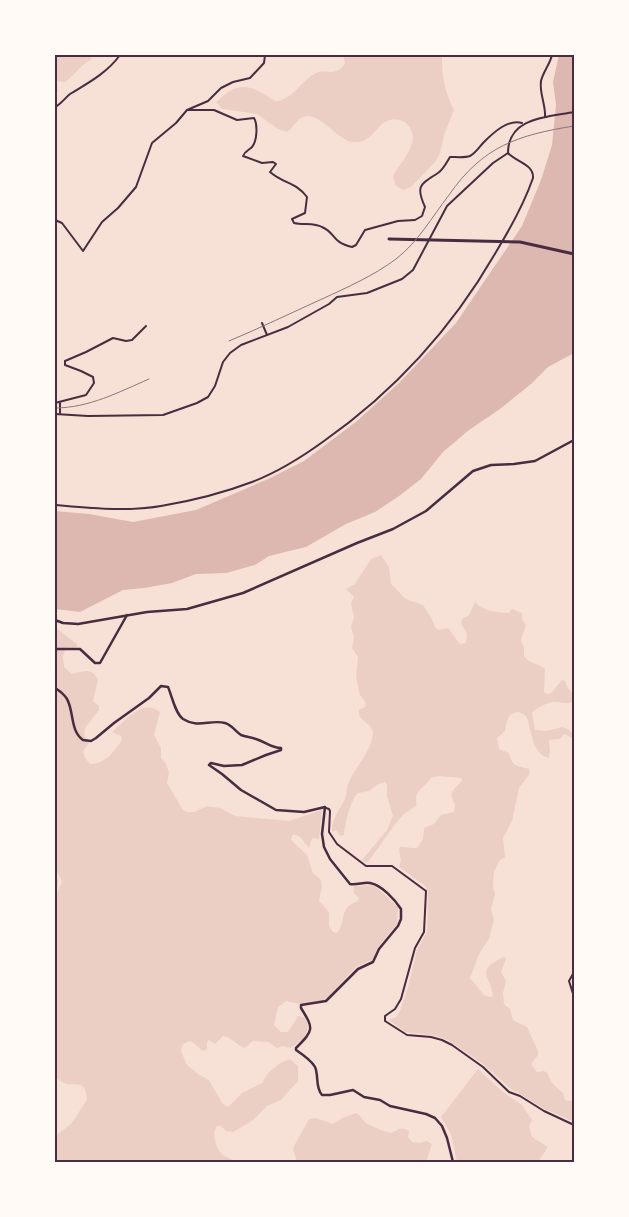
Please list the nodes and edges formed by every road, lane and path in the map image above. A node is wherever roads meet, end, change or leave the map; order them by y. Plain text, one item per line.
1 (120, 55) edge
2 (265, 55) edge
3 (552, 55) edge
4 (55, 107) edge
5 (187, 110) junction
6 (574, 112) edge
7 (546, 117) junction
8 (522, 123) junction
9 (508, 152) junction
10 (55, 220) edge
11 (389, 239) dead end
12 (574, 254) edge
13 (262, 323) dead end
14 (146, 326) dead end
15 (267, 335) junction
16 (55, 403) edge
17 (60, 403) junction
18 (55, 414) edge
19 (60, 414) junction
20 (574, 440) edge
21 (55, 505) edge
22 (127, 615) junction
23 (55, 620) edge
24 (55, 649) edge
25 (55, 688) edge
26 (326, 808) junction
27 (574, 972) edge
28 (574, 997) edge
29 (574, 1125) edge
30 (453, 1162) edge

1 - 4 street
2 - 5 street
3 - 7 street
5 - 8 street
5 - 10 street
6 - 7 street
7 - 8 street
8 - 9 street
9 - 15 street
9 - 21 street
11 - 12 highway
13 - 15 street
14 - 17 street
15 - 19 street
16 - 17 street
17 - 19 street
18 - 19 street
20 - 22 main road
22 - 23 main road
22 - 24 main road
25 - 26 main road
26 - 29 street
26 - 30 main road
27 - 28 street

